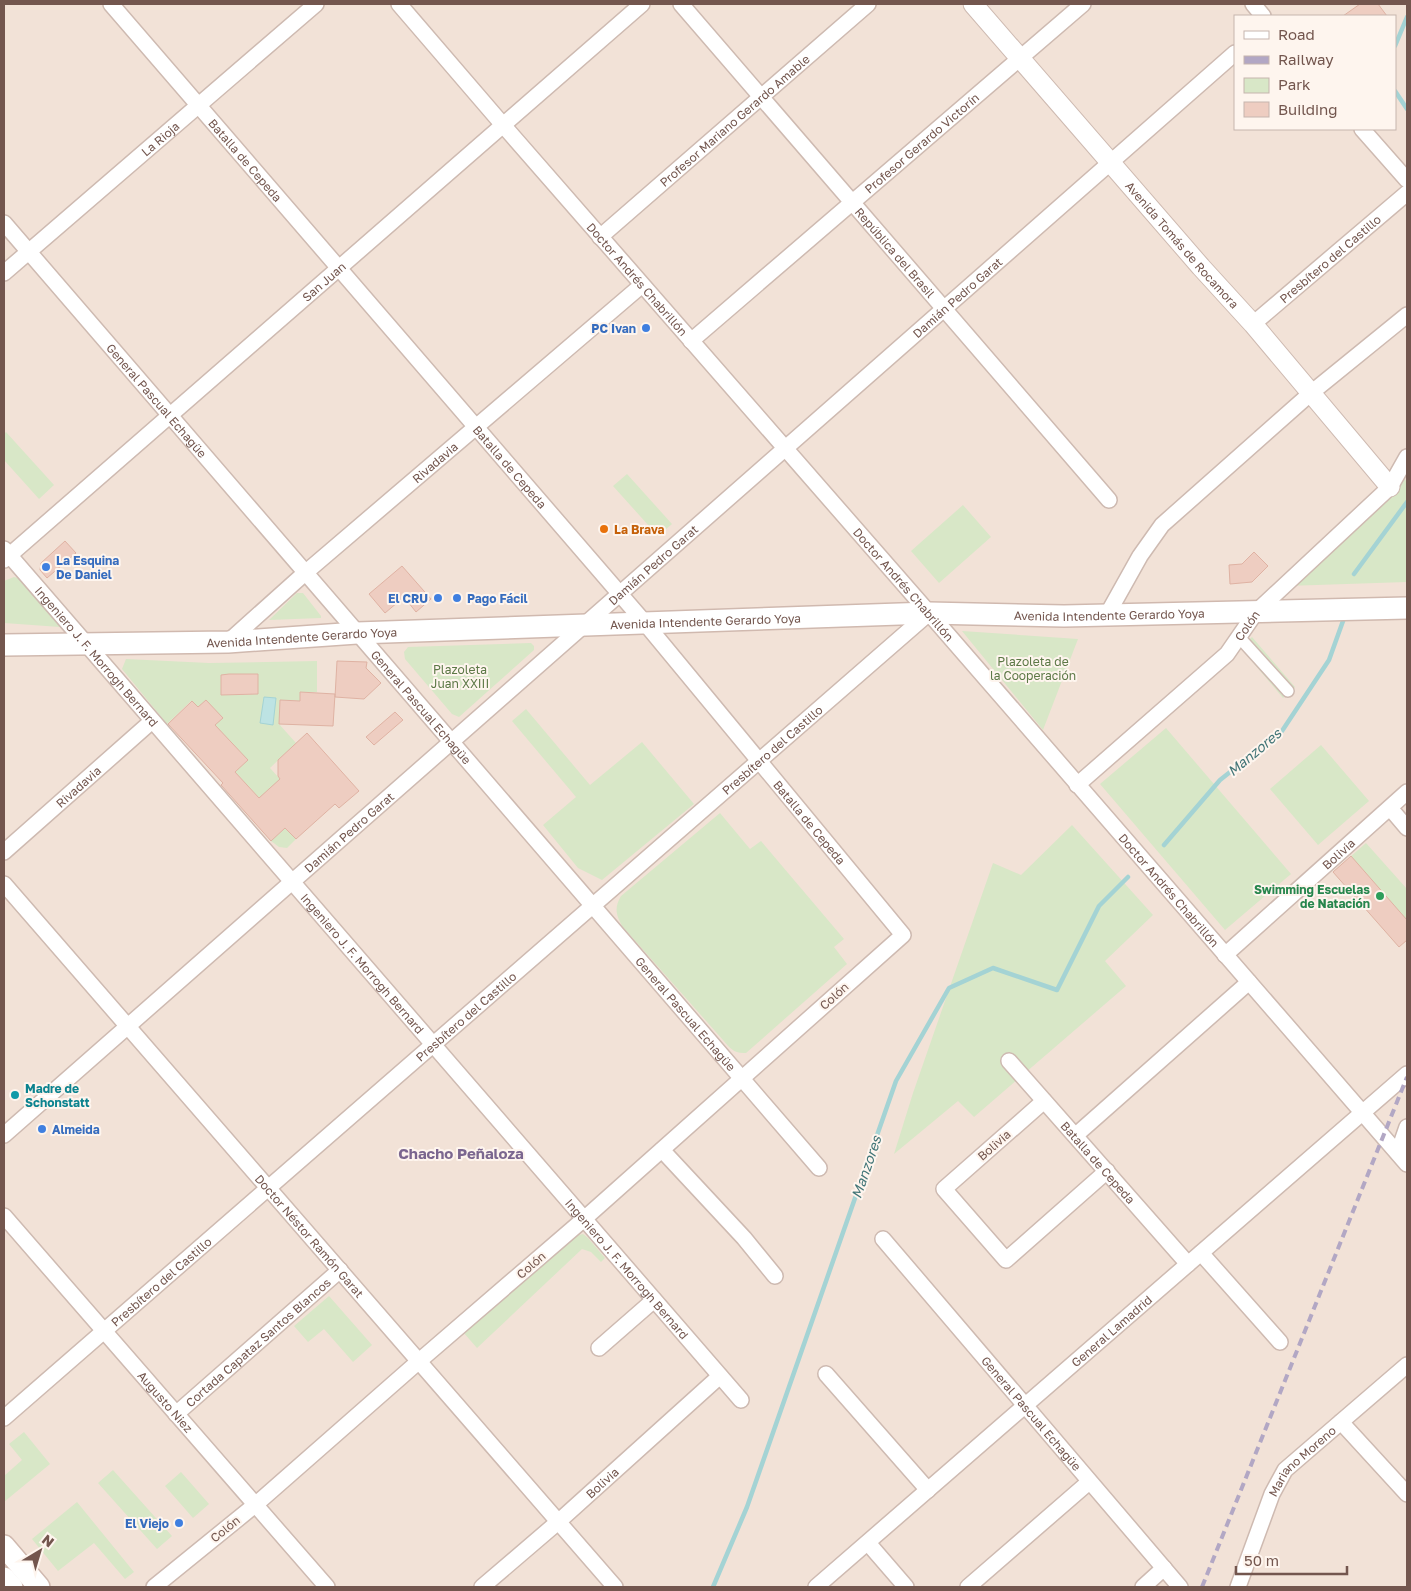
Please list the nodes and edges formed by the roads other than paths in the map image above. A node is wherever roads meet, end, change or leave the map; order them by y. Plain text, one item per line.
1 (111, 4) edge
2 (316, 4) edge
3 (399, 4) edge
4 (642, 4) edge
5 (681, 4) edge
6 (868, 4) edge
7 (973, 4) edge
8 (1083, 4) edge
9 (1253, 4) edge
10 (1262, 15) edge
11 (1234, 54) edge
12 (1020, 58) junction
13 (762, 97) junction
14 (198, 105) junction
15 (503, 125) junction
16 (1363, 130) edge
17 (1110, 163) junction
18 (1407, 180) edge
19 (1407, 193) edge
20 (853, 203) junction
21 (4, 223) edge
22 (600, 237) junction
23 (28, 251) junction
24 (339, 268) junction
25 (4, 273) edge
26 (642, 285) junction
27 (944, 309) junction
28 (1407, 316) edge
29 (1253, 324) junction
30 (691, 341) junction
31 (1311, 394) junction
32 (170, 416) junction
33 (476, 427) junction
34 (785, 449) junction
35 (1407, 458) edge
36 (1390, 487) junction
37 (1109, 500) dead end
38 (5, 555) edge
39 (305, 573) junction
40 (620, 594) junction
41 (1407, 608) edge
42 (1256, 612) junction
43 (929, 613) junction
44 (1107, 616) junction
45 (645, 623) junction
46 (583, 626) junction
47 (357, 633) junction
48 (1239, 637) junction
49 (228, 642) junction
50 (86, 644) junction
51 (4, 645) edge
52 (1288, 691) dead end
53 (152, 721) junction
54 (451, 742) junction
55 (759, 760) junction
56 (1077, 785) junction
57 (1407, 792) edge
58 (1390, 808) junction
59 (1407, 828) edge
60 (4, 852) edge
61 (292, 882) junction
62 (4, 884) edge
63 (592, 905) junction
64 (902, 935) joint
65 (1225, 955) junction
66 (1249, 982) junction
67 (128, 1026) junction
68 (432, 1044) junction
69 (1009, 1061) dead end
70 (1407, 1074) edge
71 (742, 1079) junction
72 (1044, 1101) junction
73 (1363, 1113) junction
74 (1407, 1126) edge
75 (4, 1135) edge
76 (1076, 1135) junction
77 (662, 1150) junction
78 (1402, 1159) edge
79 (819, 1168) dead end
80 (1108, 1172) junction
81 (269, 1187) junction
82 (4, 1216) edge
83 (584, 1219) junction
84 (883, 1239) dead end
85 (1201, 1253) junction
86 (1188, 1264) junction
87 (340, 1270) junction
88 (775, 1276) dead end
89 (654, 1300) junction
90 (105, 1330) junction
91 (1280, 1342) dead end
92 (599, 1348) dead end
93 (418, 1362) junction
94 (1407, 1365) edge
95 (826, 1374) dead end
96 (720, 1376) junction
97 (741, 1400) dead end
98 (1025, 1406) junction
99 (176, 1414) junction
100 (4, 1418) edge
101 (1341, 1422) junction
102 (1089, 1482) junction
103 (928, 1490) junction
104 (1407, 1494) edge
105 (255, 1505) junction
106 (558, 1522) junction
107 (868, 1542) junction
108 (4, 1546) edge
109 (1164, 1568) junction
110 (4, 1578) edge
111 (12, 1587) edge
112 (39, 1587) edge
113 (154, 1587) edge
114 (327, 1587) edge
115 (482, 1587) edge
116 (615, 1587) edge
117 (816, 1587) edge
118 (906, 1587) edge
119 (968, 1587) edge
120 (1143, 1587) edge
121 (1180, 1587) edge
122 (1238, 1587) edge

1 - 14 street, Batalla de Cepeda
2 - 14 street, La Rioja
3 - 15 street, Doctor Andrés Chabrillón
4 - 15 street, San Juan
5 - 13 street, República del Brasil
6 - 13 street, Profesor Mariano Gerardo Amable
7 - 12 street, Avenida Tomás de Rocamora
8 - 12 street, Profesor Gerardo Victorín
9 - 10 street
11 - 17 street, Damián Pedro Garat
12 - 17 street, Avenida Tomás de Rocamora
12 - 20 street, Profesor Gerardo Victorín
13 - 20 street, República del Brasil
13 - 22 street, Profesor Mariano Gerardo Amable
14 - 23 street, La Rioja
14 - 24 street, Batalla de Cepeda
15 - 22 street, Doctor Andrés Chabrillón
15 - 24 street, San Juan
16 - 18 street
17 - 27 street, Damián Pedro Garat
17 - 29 street, Avenida Tomás de Rocamora
19 - 29 street, Presbítero del Castillo
20 - 27 street, República del Brasil
20 - 30 street, Profesor Gerardo Victorín
21 - 23 street, General Pascual Echagüe
22 - 26 street, Doctor Andrés Chabrillón
23 - 25 street, La Rioja
23 - 32 street, General Pascual Echagüe
24 - 32 street, San Juan
24 - 33 street, Batalla de Cepeda
26 - 30 street, Doctor Andrés Chabrillón
26 - 33 street, Rivadavia
27 - 34 street, Damián Pedro Garat
27 - 37 street, República del Brasil
28 - 31 street
29 - 31 street, Avenida Tomás de Rocamora
30 - 34 street, Doctor Andrés Chabrillón
31 - 36 street, Avenida Tomás de Rocamora
31 - 44 street
32 - 38 street, San Juan
32 - 39 street, General Pascual Echagüe
33 - 39 street, Rivadavia
33 - 40 street, Batalla de Cepeda
34 - 40 street, Damián Pedro Garat
34 - 43 street, Doctor Andrés Chabrillón
35 - 36 street, Colón
36 - 42 street, Colón
38 - 50 street, Ingeniero J. F. Morrogh Bernard
39 - 47 street, General Pascual Echagüe
39 - 49 street, Rivadavia
40 - 45 street, Batalla de Cepeda
40 - 46 street, Damián Pedro Garat
41 - 42 main road, Avenida Intendente Gerardo Yoya
42 - 44 main road, Avenida Intendente Gerardo Yoya
42 - 48 street, Colón
43 - 44 main road, Avenida Intendente Gerardo Yoya
43 - 45 main road, Avenida Intendente Gerardo Yoya
43 - 55 street, Presbítero del Castillo
43 - 56 street, Doctor Andrés Chabrillón
45 - 46 main road, Avenida Intendente Gerardo Yoya
45 - 55 street, Batalla de Cepeda
46 - 47 main road, Avenida Intendente Gerardo Yoya
46 - 54 street, Damián Pedro Garat
47 - 49 main road, Avenida Intendente Gerardo Yoya
47 - 54 street, General Pascual Echagüe
48 - 52 street
48 - 56 street, Colón
49 - 50 main road, Avenida Intendente Gerardo Yoya
50 - 51 main road, Avenida Intendente Gerardo Yoya
50 - 53 street, Ingeniero J. F. Morrogh Bernard
53 - 60 street, Rivadavia
53 - 61 street, Ingeniero J. F. Morrogh Bernard
54 - 61 street, Damián Pedro Garat
54 - 63 street, General Pascual Echagüe
55 - 63 street, Presbítero del Castillo
55 - 64 street, Batalla de Cepeda
56 - 65 street, Doctor Andrés Chabrillón
57 - 58 street, Bolivia
58 - 59 street
58 - 65 street, Bolivia
61 - 67 street, Damián Pedro Garat
61 - 68 street, Ingeniero J. F. Morrogh Bernard
62 - 67 street, Doctor Néstor Ramón Garat
63 - 68 street, Presbítero del Castillo
63 - 71 street, General Pascual Echagüe
64 - 71 street, Colón
65 - 66 street, Doctor Andrés Chabrillón
66 - 73 street, Doctor Andrés Chabrillón
66 - 76 street
67 - 75 street, Damián Pedro Garat
67 - 81 street, Doctor Néstor Ramón Garat
68 - 81 street, Presbítero del Castillo
68 - 83 street, Ingeniero J. F. Morrogh Bernard
69 - 72 street, Batalla de Cepeda
70 - 73 street, General Lamadrid
71 - 77 street, Colón
71 - 79 street, General Pascual Echagüe
72 - 76 street, Batalla de Cepeda
72 - 80 street, Bolivia
73 - 78 street, Doctor Andrés Chabrillón
73 - 85 street, General Lamadrid
74 - 78 street
76 - 80 street, Batalla de Cepeda
77 - 83 street, Colón
77 - 88 street
80 - 86 street, Batalla de Cepeda
81 - 87 street, Doctor Néstor Ramón Garat
81 - 90 street, Presbítero del Castillo
82 - 90 street, Augusto Niez
83 - 89 street, Ingeniero J. F. Morrogh Bernard
83 - 93 street, Colón
84 - 98 street, General Pascual Echagüe
85 - 86 street, General Lamadrid
85 - 91 street
86 - 98 street, General Lamadrid
87 - 93 street, Doctor Néstor Ramón Garat
87 - 99 street, Cortada Capataz Santos Blancos
89 - 92 street
89 - 96 street, Ingeniero J. F. Morrogh Bernard
90 - 99 street, Augusto Niez
90 - 100 street, Presbítero del Castillo
93 - 105 street, Colón
93 - 106 street, Doctor Néstor Ramón Garat
94 - 101 street, Mariano Moreno
95 - 103 street
96 - 97 street, Ingeniero J. F. Morrogh Bernard
96 - 106 street, Bolivia
98 - 102 street, General Pascual Echagüe
98 - 103 street, General Lamadrid
99 - 105 street, Augusto Niez
101 - 104 street
101 - 122 street, Mariano Moreno
102 - 109 street, General Pascual Echagüe
102 - 119 street
103 - 107 street, General Lamadrid
105 - 113 street, Colón
105 - 114 street, Augusto Niez
106 - 115 street, Bolivia
106 - 116 street, Doctor Néstor Ramón Garat
107 - 117 street, General Lamadrid
107 - 118 street
108 - 112 main road
109 - 120 street
109 - 121 street, General Pascual Echagüe
110 - 111 main road

